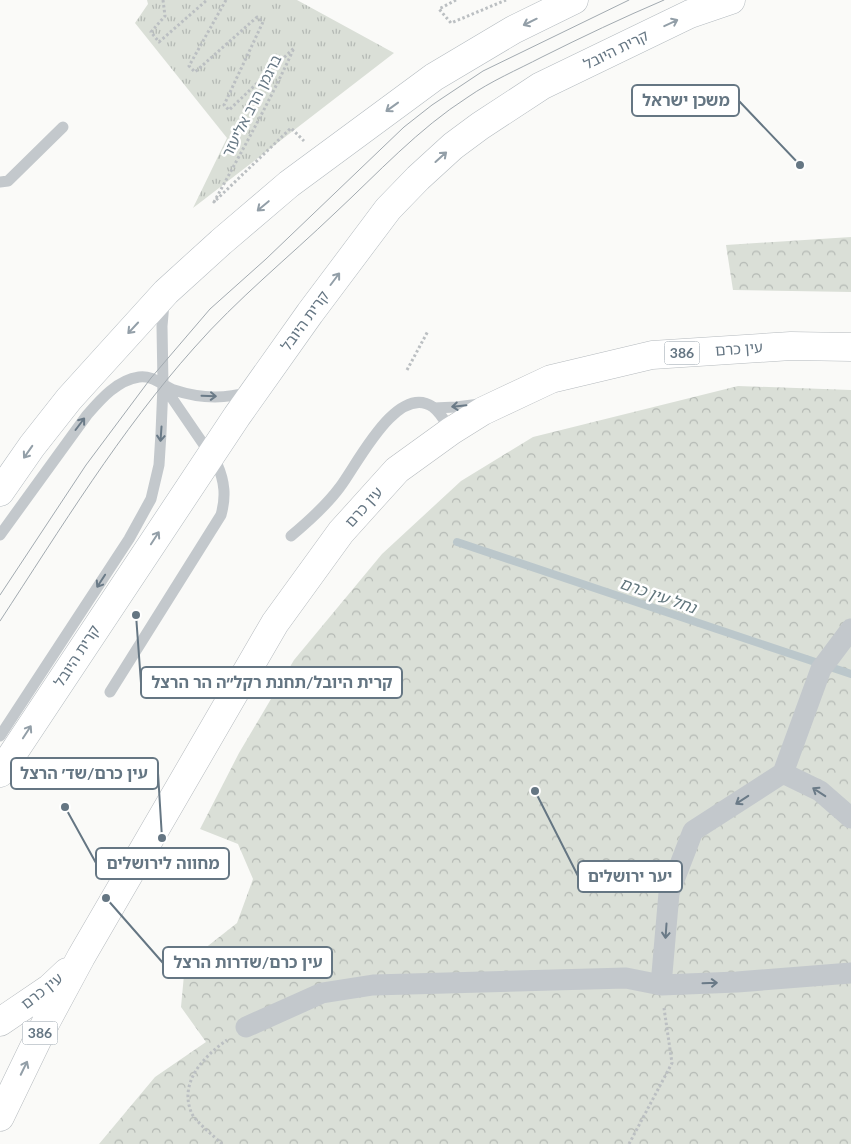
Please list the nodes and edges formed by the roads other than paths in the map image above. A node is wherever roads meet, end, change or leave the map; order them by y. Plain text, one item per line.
1 (574, 0) edge
2 (731, 0) edge
3 (63, 127) dead end
4 (0, 182) edge
5 (166, 292) junction
6 (851, 347) edge
7 (163, 385) junction
8 (255, 390) junction
9 (518, 394) junction
10 (434, 408) junction
11 (451, 432) junction
12 (211, 454) junction
13 (0, 492) edge
14 (0, 534) edge
15 (291, 536) dead end
16 (851, 629) edge
17 (110, 692) dead end
18 (0, 736) edge
19 (0, 773) edge
20 (783, 774) junction
21 (851, 818) edge
22 (82, 957) junction
23 (851, 974) edge
24 (661, 985) junction
25 (0, 1022) edge
26 (246, 1027) road end
27 (1, 1111) edge

1 -> 5 main road
8 -> 2 main road, קרית היובל
3 - 4 lane
5 - 7 lane
5 -> 13 main road
6 - 9 main road, עין כרם / 386
7 -> 8 lane
7 - 12 lane
14 -> 7 lane
7 -> 18 lane
8 - 12 main road, קרית היובל
9 -> 10 lane
9 - 11 main road, עין כרם / 386
10 - 11 lane
10 - 15 lane
11 - 22 main road, עין כרם / 386
12 - 17 lane
19 -> 12 main road, קרית היובל
16 - 20 street
21 -> 20 street
20 -> 24 street
22 - 25 main road, עין כרם / 386
27 -> 22 main road, עין כרם / 386
24 -> 23 street
24 - 26 street

